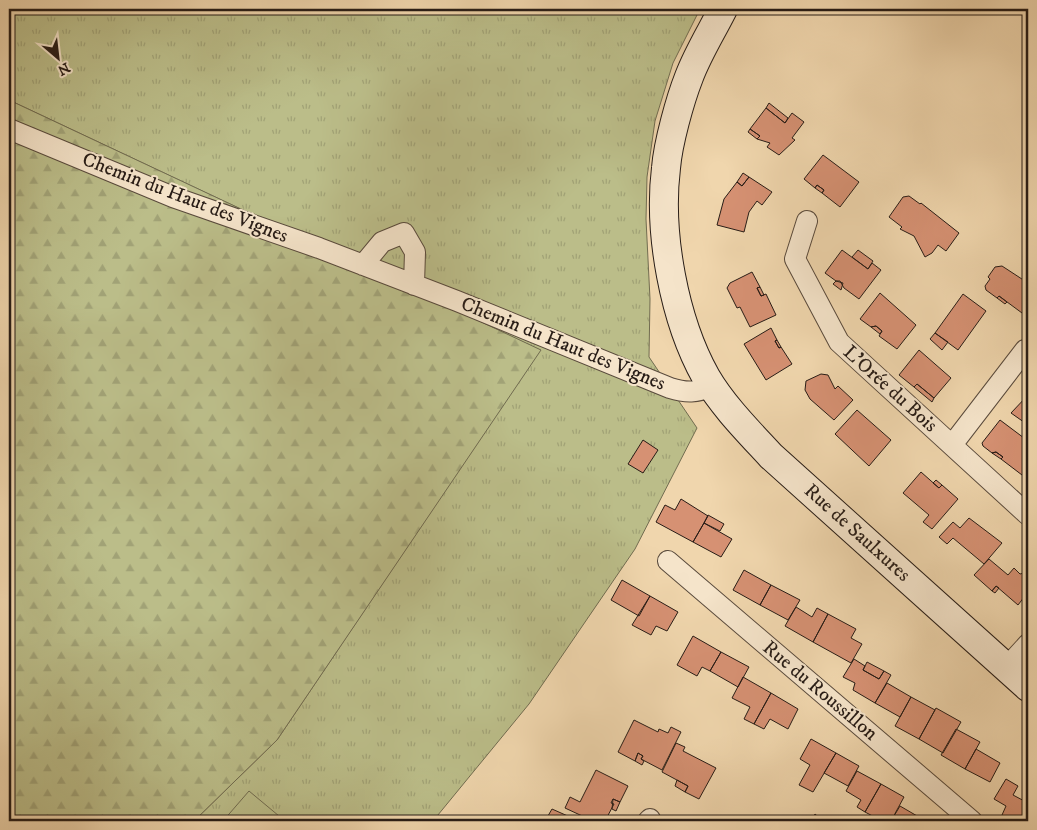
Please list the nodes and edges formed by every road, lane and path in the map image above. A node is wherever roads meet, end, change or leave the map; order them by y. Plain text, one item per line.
1 (717, 21) edge
2 (9, 129) edge
3 (807, 221) dead end
4 (363, 265) junction
5 (414, 285) junction
6 (1025, 350) dead end
7 (706, 376) junction
8 (952, 445) junction
9 (1028, 515) edge
10 (668, 561) dead end
11 (1028, 644) edge
12 (1006, 668) junction
13 (1028, 687) edge
14 (972, 821) edge

1 - 7 street, Rue de Saulxures
2 - 4 street, Chemin du Haut des Vignes
3 - 8 street, L'Orée du Bois
4 - 5 street, Chemin du Haut des Vignes
4 - 5 street
5 - 7 street, Chemin du Haut des Vignes
6 - 8 street, L'Orée du Bois
7 - 12 street, Rue de Saulxures
8 - 9 street, L'Orée du Bois
10 - 14 street, Rue du Roussillon
11 - 12 street
12 - 13 street, Rue de Saulxures

